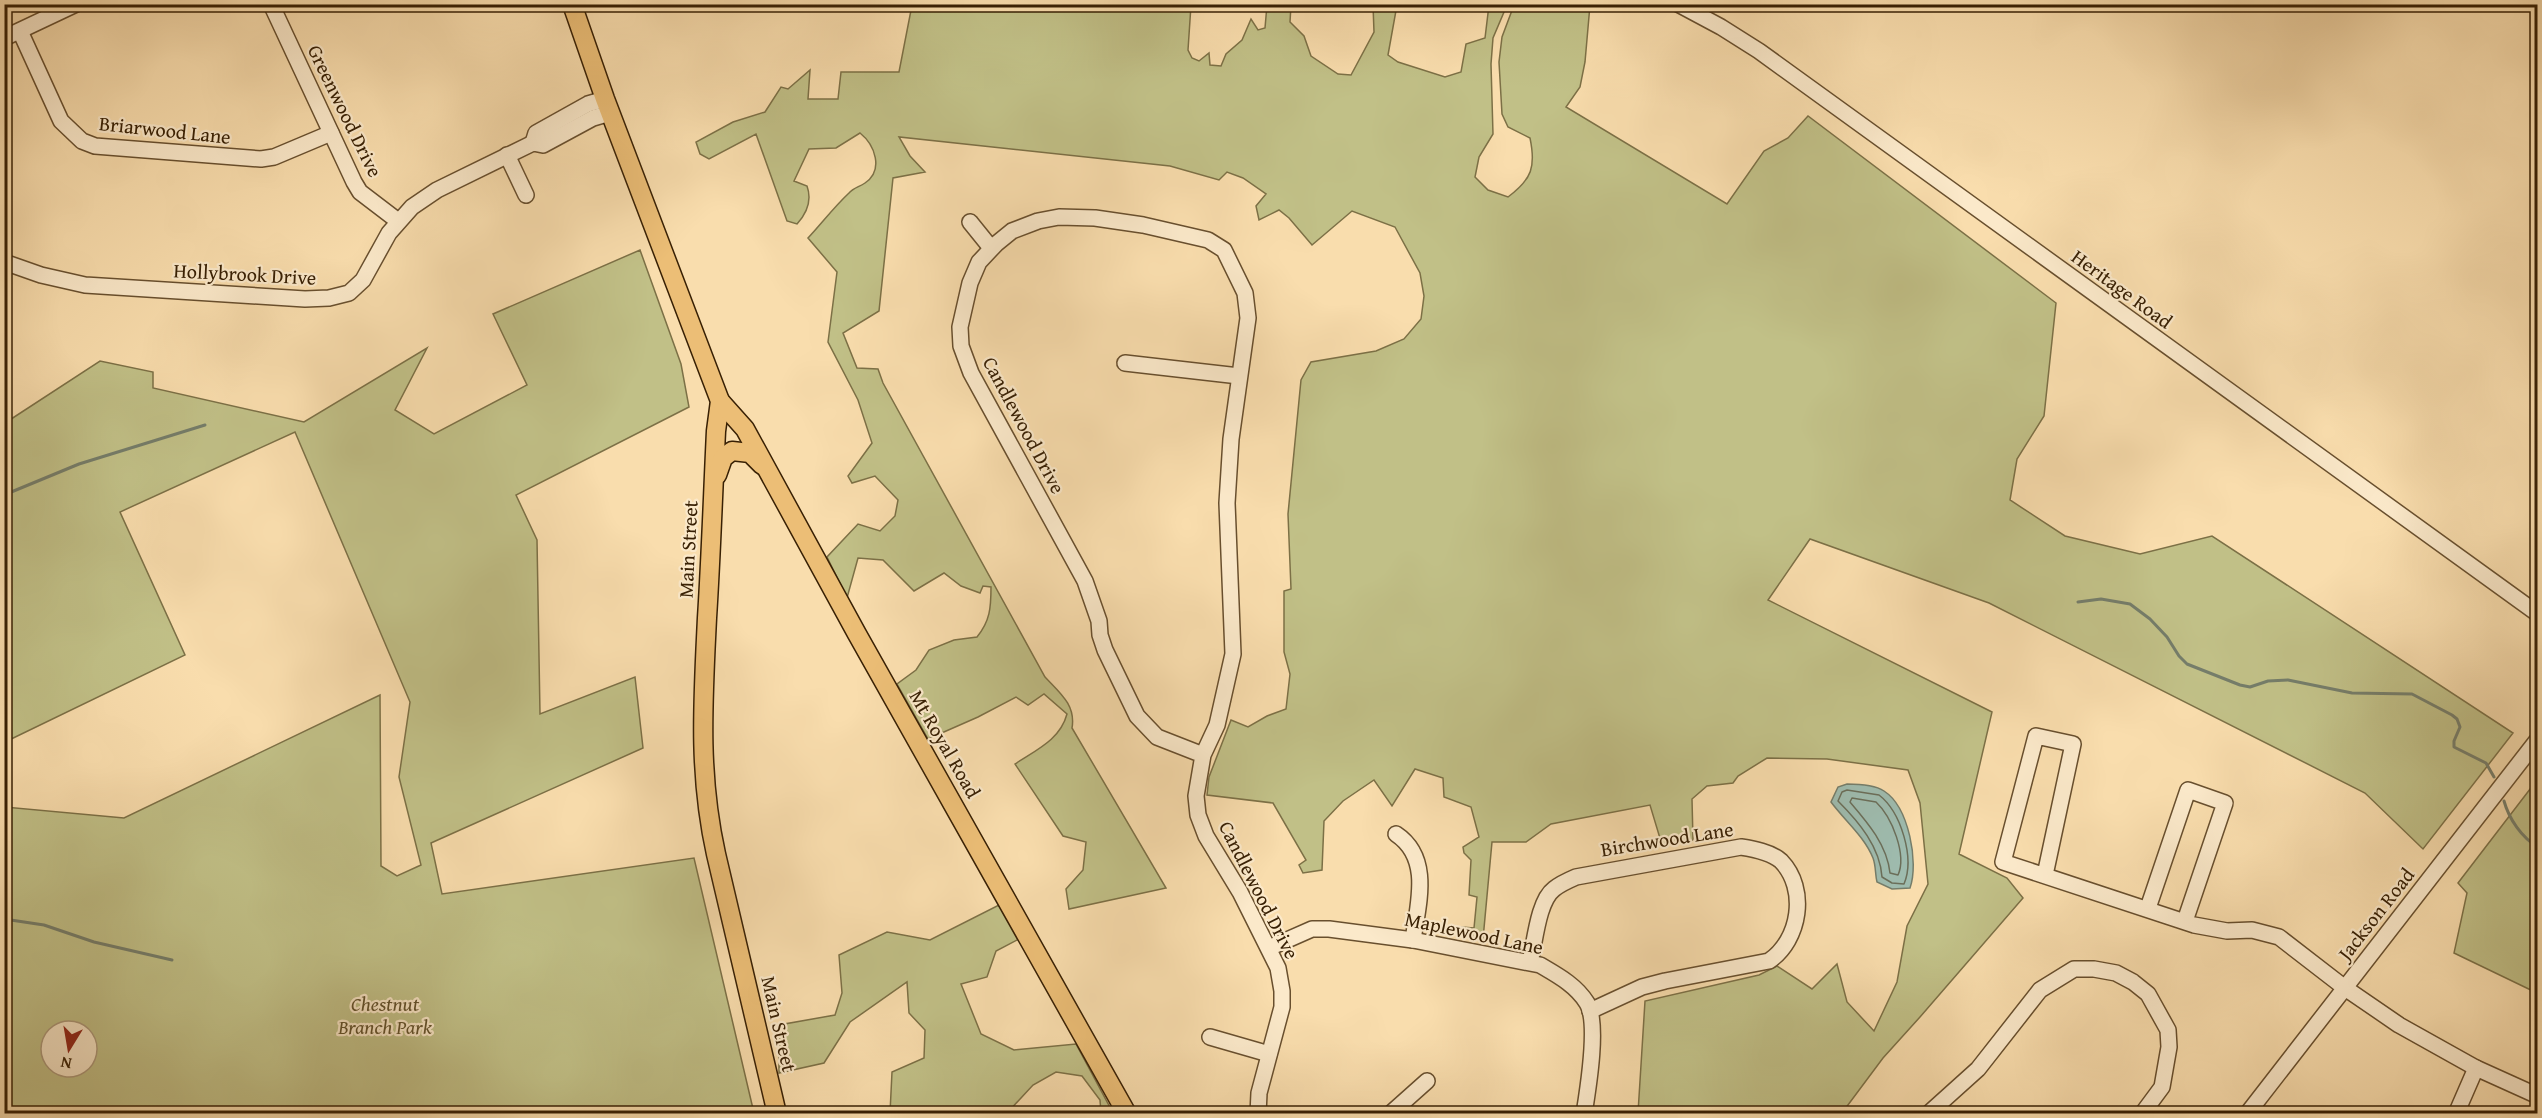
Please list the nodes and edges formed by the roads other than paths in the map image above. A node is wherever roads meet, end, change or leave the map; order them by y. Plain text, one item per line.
1 (76, 4) edge
2 (272, 4) edge
3 (572, 4) edge
4 (1678, 4) edge
5 (20, 31) junction
6 (4, 38) edge
7 (608, 106) junction
8 (331, 133) junction
9 (507, 155) junction
10 (526, 195) dead end
11 (398, 221) junction
12 (970, 222) dead end
13 (991, 248) junction
14 (4, 262) edge
15 (1125, 363) dead end
16 (1239, 376) junction
17 (720, 400) junction
18 (768, 471) junction
19 (713, 498) junction
20 (2538, 614) edge
21 (2538, 739) edge
22 (1203, 755) junction
23 (1396, 834) dead end
24 (2045, 875) junction
25 (2142, 906) junction
26 (2185, 921) junction
27 (1413, 940) junction
28 (1269, 948) junction
29 (1530, 962) junction
30 (2345, 988) junction
31 (1590, 1011) junction
32 (1210, 1036) dead end
33 (1269, 1054) junction
34 (2476, 1068) junction
35 (1427, 1081) dead end
36 (2538, 1096) edge
37 (777, 1113) edge
38 (1127, 1113) edge
39 (1258, 1113) edge
40 (1390, 1113) edge
41 (1584, 1113) edge
42 (1928, 1113) edge
43 (2142, 1113) edge
44 (2247, 1113) edge
45 (2456, 1113) edge

1 - 5 street
2 - 8 street, Greenwood Drive
3 - 7 main road, Main Street
4 - 20 street, Heritage Road
5 - 6 street
5 - 8 street, Briarwood Lane
7 - 9 street, Hollybrook Drive
7 - 17 main road, Main Street
8 - 11 street, Greenwood Drive
9 - 10 street
9 - 11 street, Hollybrook Drive
11 - 14 street, Hollybrook Drive
12 - 13 street
13 - 16 street, Candlewood Drive
13 - 22 street, Candlewood Drive
15 - 16 street
16 - 22 street, Candlewood Drive
17 - 18 main road, Mt Royal Road
17 - 19 main road, Main Street
18 - 19 main road
18 - 38 main road, Mt Royal Road
19 - 37 main road, Main Street
21 - 30 street, Jackson Road
22 - 28 street, Candlewood Drive
23 - 27 street
24 - 24 street
24 - 25 street
25 - 26 street
25 - 26 street
26 - 30 street
27 - 28 street, Maplewood Lane
27 - 29 street, Maplewood Lane
28 - 33 street, Candlewood Drive
29 - 31 street, Maplewood Lane
29 - 31 street, Birchwood Lane
30 - 34 street
30 - 44 street, Jackson Road
31 - 41 street
32 - 33 street
33 - 39 street, Candlewood Drive
34 - 36 street
34 - 45 street
35 - 40 street
42 - 43 street

